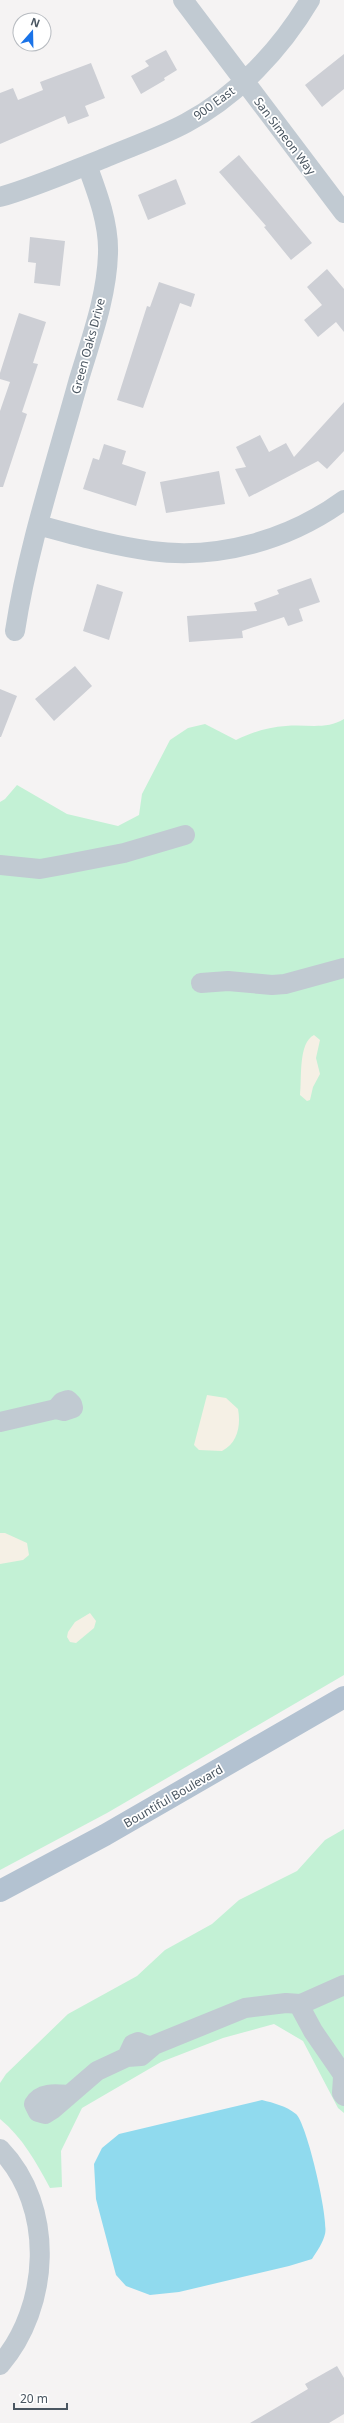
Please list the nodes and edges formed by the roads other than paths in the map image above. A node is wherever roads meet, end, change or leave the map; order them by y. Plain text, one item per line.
1 (183, 0) edge
2 (310, 0) edge
3 (244, 81) junction
4 (87, 165) junction
5 (0, 197) edge
6 (344, 214) edge
7 (344, 500) edge
8 (38, 526) junction
9 (15, 631) dead end
10 (185, 835) dead end
11 (0, 865) edge
12 (344, 968) edge
13 (201, 983) dead end
14 (56, 1409) dead end
15 (0, 1422) edge
16 (344, 1697) edge
17 (0, 1891) edge
18 (344, 1985) edge
19 (300, 2004) junction
20 (342, 2074) edge
21 (68, 2095) dead end
22 (0, 2149) edge
23 (0, 2365) edge

1 - 3 street, San Simeon Way
2 - 3 street, 900 East
3 - 4 street, 900 East
3 - 6 street, San Simeon Way
4 - 5 street, 900 East
4 - 8 street, Green Oaks Drive
7 - 8 street
8 - 9 street, Green Oaks Drive
10 - 11 street
12 - 13 street
14 - 15 street
16 - 17 main road, Bountiful Boulevard
18 - 19 street
19 - 20 street
19 - 21 street
22 - 23 street

